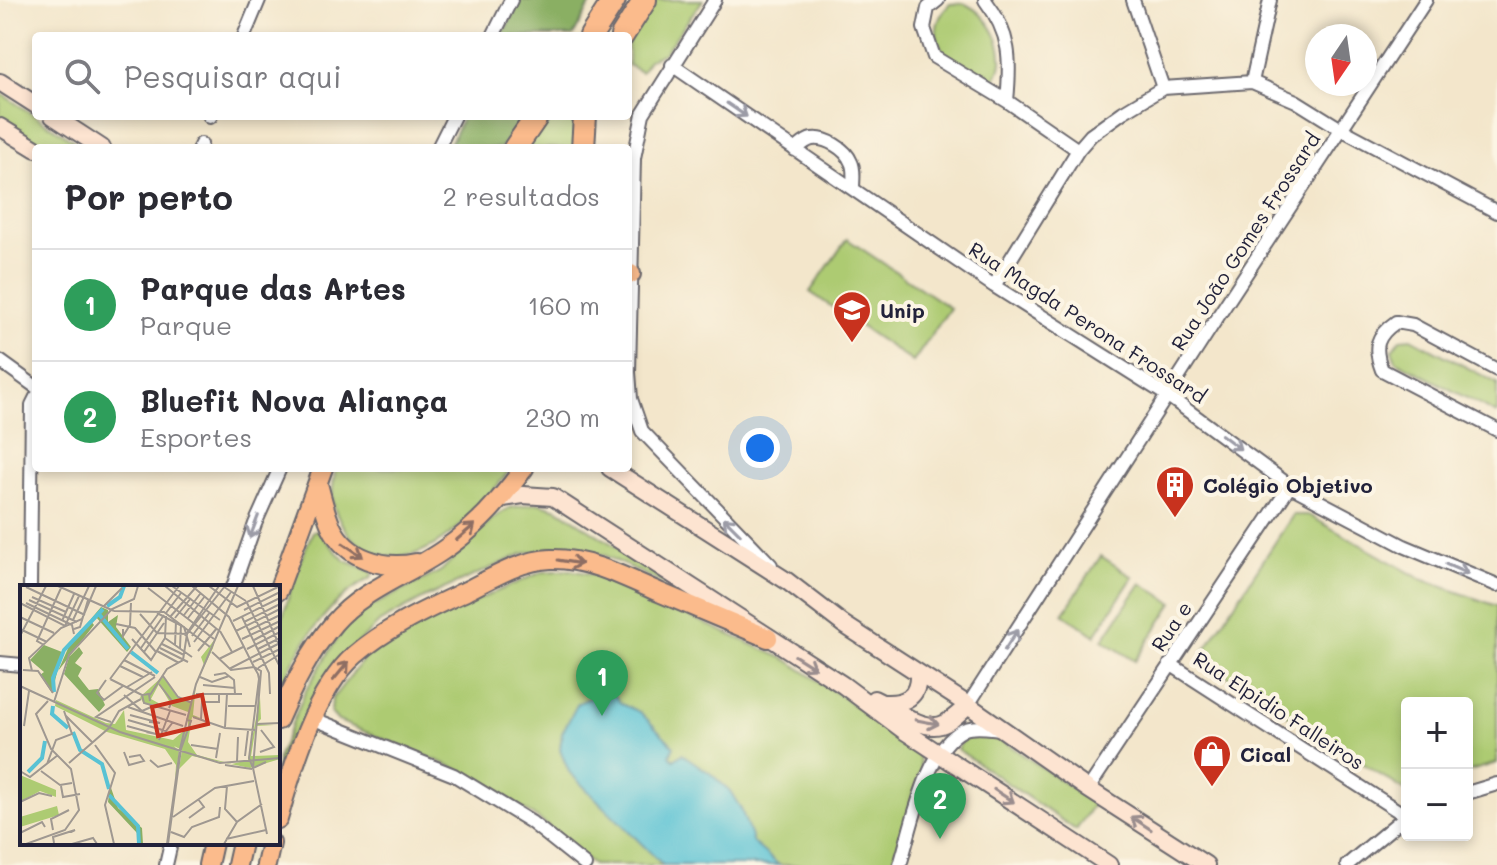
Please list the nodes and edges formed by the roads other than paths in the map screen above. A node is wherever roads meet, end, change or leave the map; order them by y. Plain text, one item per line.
1 (259, 0) edge
2 (511, 0) edge
3 (599, 0) edge
4 (614, 0) edge
5 (645, 0) edge
6 (715, 0) edge
7 (938, 0) edge
8 (985, 0) edge
9 (1133, 0) edge
10 (1270, 0) edge
11 (1426, 0) edge
12 (246, 32) edge
13 (495, 32) edge
14 (584, 32) edge
15 (594, 32) edge
16 (625, 32) edge
17 (672, 65) junction
18 (0, 82) edge
19 (1252, 82) junction
20 (1163, 88) junction
21 (1007, 101) junction
22 (32, 102) edge
23 (59, 120) edge
24 (452, 120) edge
25 (534, 120) edge
26 (585, 120) edge
27 (0, 127) edge
28 (1341, 129) junction
29 (96, 144) edge
30 (440, 144) edge
31 (518, 144) edge
32 (583, 144) edge
33 (32, 147) edge
34 (795, 150) junction
35 (1078, 150) junction
36 (853, 188) junction
37 (1497, 212) edge
38 (632, 216) edge
39 (994, 286) junction
40 (0, 361) edge
41 (1497, 370) edge
42 (32, 384) edge
43 (1168, 396) junction
44 (632, 402) edge
45 (32, 405) edge
46 (1497, 430) edge
47 (278, 472) edge
48 (521, 472) edge
49 (616, 472) edge
50 (321, 476) edge
51 (1290, 486) junction
52 (503, 498) junction
53 (425, 561) junction
54 (787, 581) junction
55 (30, 585) edge
56 (234, 585) edge
57 (280, 585) edge
58 (1497, 585) edge
59 (768, 638) junction
60 (0, 663) edge
61 (1170, 664) junction
62 (20, 665) edge
63 (918, 674) junction
64 (843, 685) junction
65 (884, 703) junction
66 (968, 705) junction
67 (280, 716) edge
68 (314, 719) junction
69 (1003, 730) junction
70 (939, 753) junction
71 (1497, 784) edge
72 (1088, 789) junction
73 (1473, 791) edge
74 (280, 812) edge
75 (1401, 813) edge
76 (1401, 820) edge
77 (171, 845) edge
78 (213, 845) edge
79 (242, 845) edge
80 (271, 845) edge
81 (166, 865) edge
82 (208, 865) edge
83 (237, 865) edge
84 (266, 865) edge
85 (585, 865) edge
86 (900, 865) edge
87 (1109, 865) edge
88 (1206, 865) edge
89 (1347, 865) edge

1 - 12 street
2 - 13 street
3 - 14 highway
4 - 15 highway
5 - 16 highway
6 - 17 street
7 - 21 street
8 - 21 street
9 - 20 street
10 - 19 street
11 - 28 street, Rua João Gomes Frossard
17 -> 34 street, Rua Magda Perona Frossard
17 - 38 street
18 - 22 main road
19 - 20 street
19 - 28 street
20 - 35 street
21 - 35 street
23 - 29 main road
24 - 30 street
25 - 31 highway
26 - 32 highway
27 - 33 main road
28 - 37 street
28 - 43 street, Rua João Gomes Frossard
34 - 36 street, Rua Magda Perona Frossard
34 - 36 street
35 - 39 street
36 - 39 street, Rua Magda Perona Frossard
39 - 43 street, Rua Magda Perona Frossard
40 - 42 street
41 - 46 street
43 -> 51 street, Rua Magda Perona Frossard
66 -> 43 street, Rua João Gomes Frossard
54 -> 44 street
45 - 55 street
47 -> 56 street
48 - 52 main road
49 - 54 main road
50 -> 53 main road
50 - 57 main road
51 -> 58 street, Rua Magda Perona Frossard
51 - 61 street, Rua e
53 -> 52 main road
52 - 59 main road
53 - 67 main road
54 - 63 main road
59 -> 64 main road
68 -> 59 main road
60 - 62 street
61 - 72 street, Rua e
61 - 75 street, Rua Elpidio Falleiros
63 - 65 main road
63 - 66 main road
64 - 65 main road
64 - 70 main road
65 -> 66 main road
66 - 69 main road
68 - 74 main road
68 - 85 street
69 - 70 street
69 - 72 main road
70 - 86 street
70 -> 87 main road
71 - 73 street
88 -> 72 main road
76 - 89 street
77 - 81 street
78 - 82 main road
79 - 83 main road
80 - 84 main road

